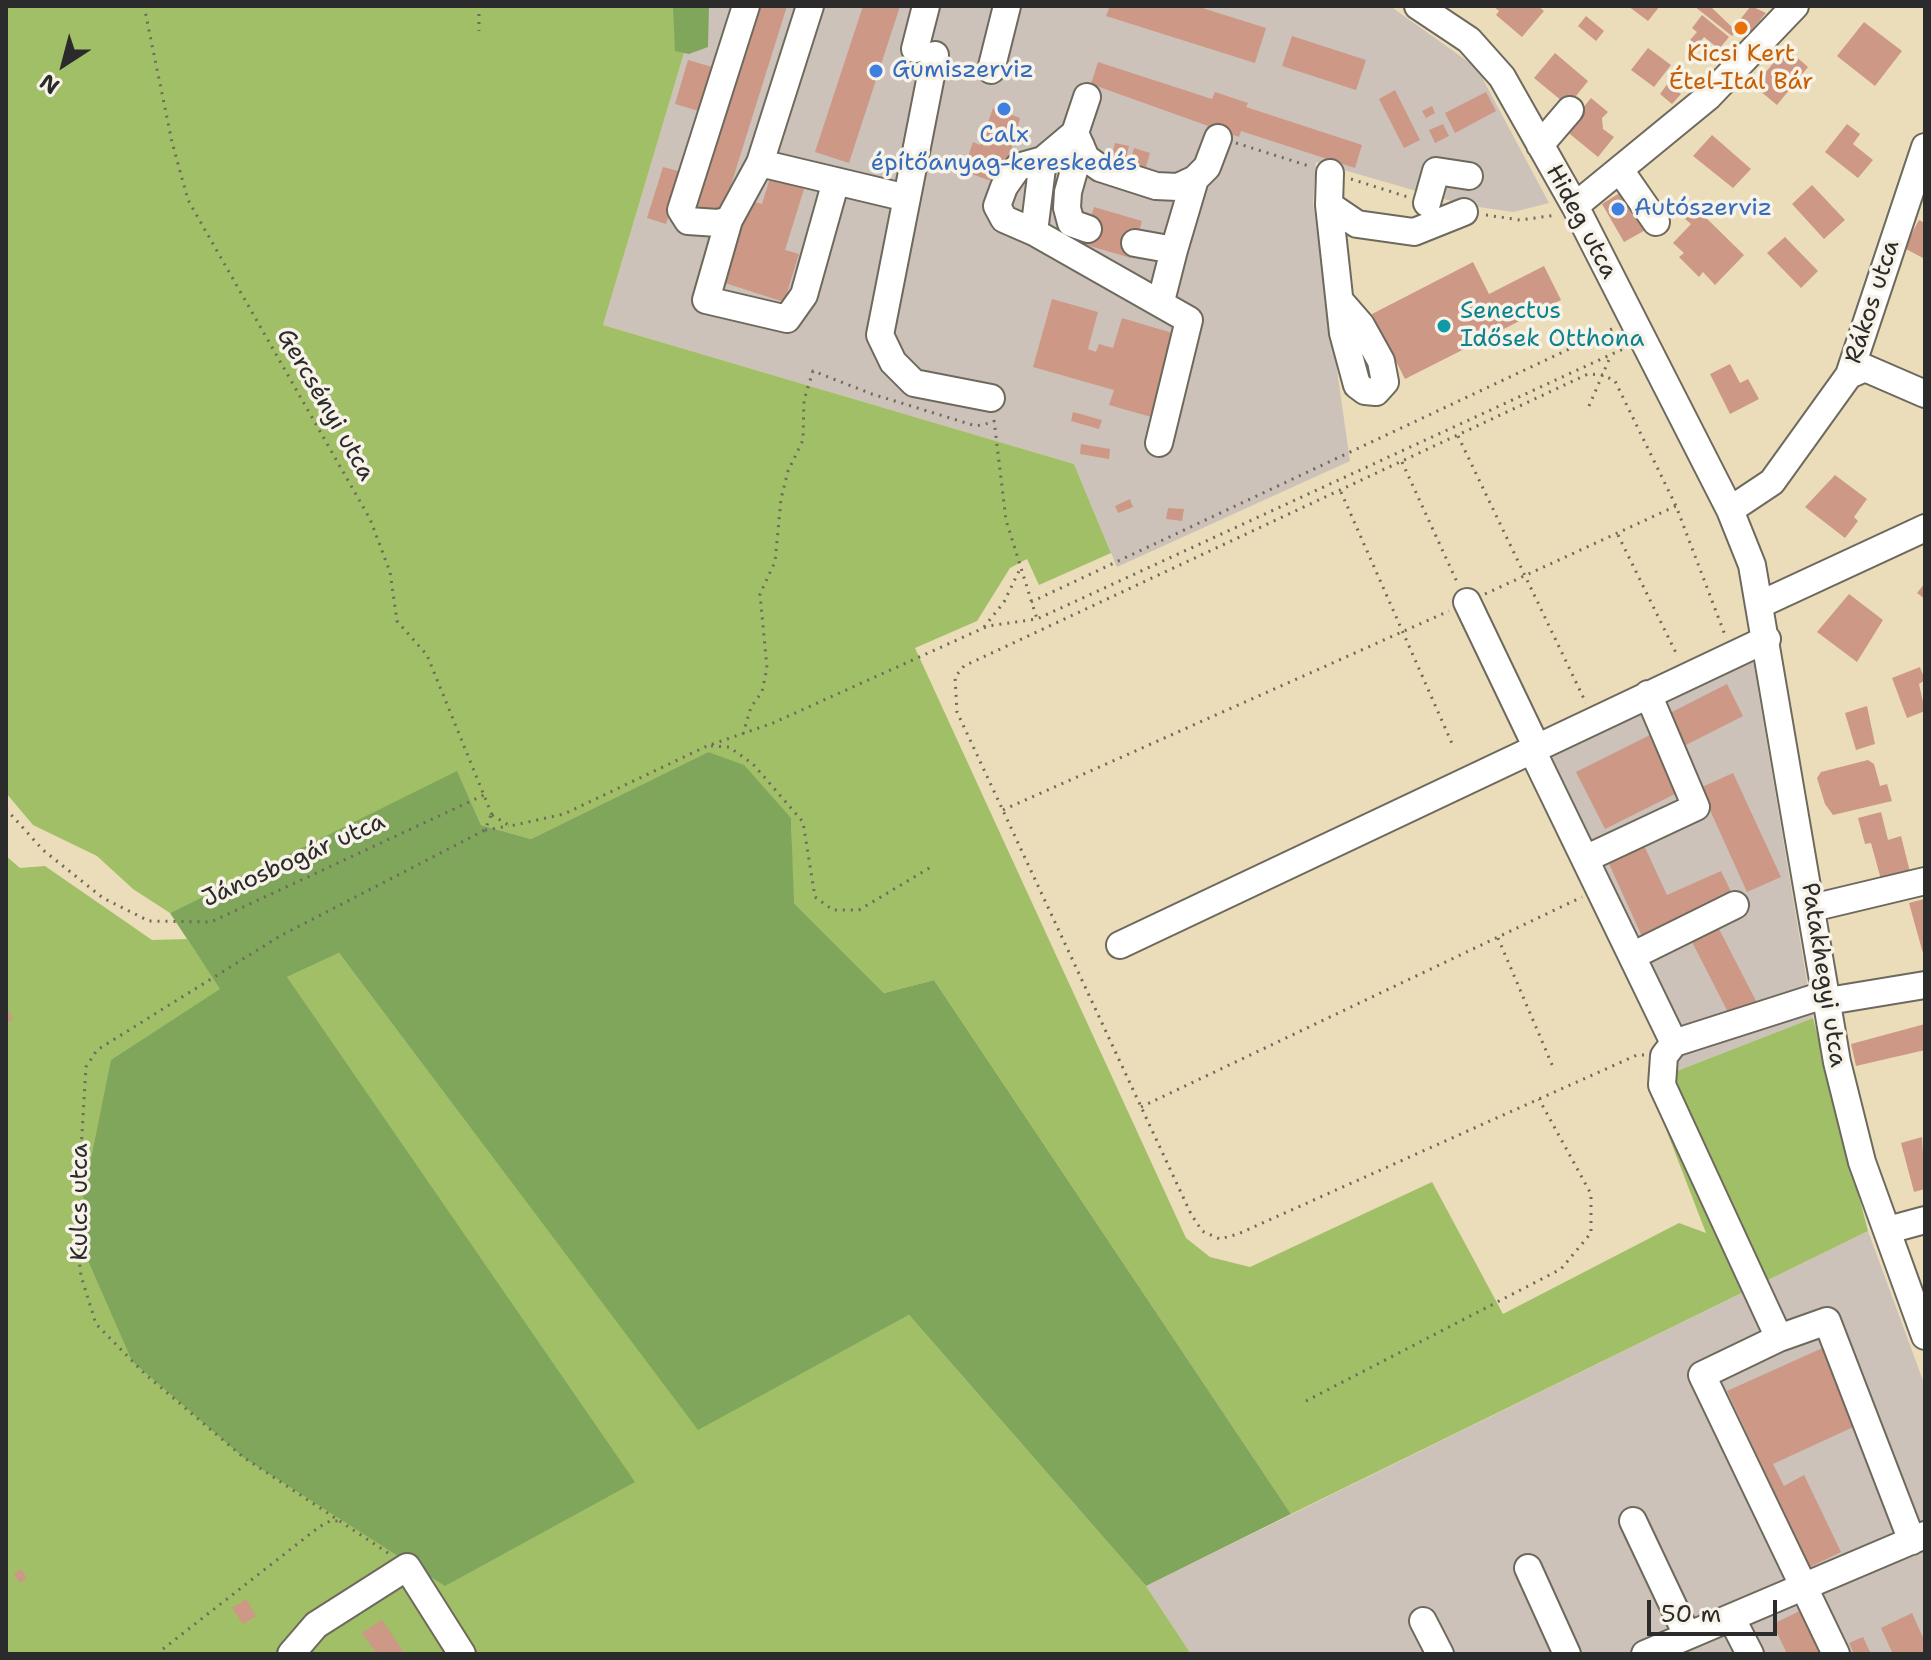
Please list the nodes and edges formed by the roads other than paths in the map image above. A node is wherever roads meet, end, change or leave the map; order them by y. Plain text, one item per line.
1 (746, 6) edge
2 (810, 6) edge
3 (926, 6) edge
4 (1007, 6) edge
5 (1418, 6) edge
6 (1795, 6) edge
7 (991, 70) dead end
8 (1087, 97) dead end
9 (1570, 110) dead end
10 (1218, 138) dead end
11 (1078, 140) junction
12 (1540, 145) junction
13 (1925, 147) edge
14 (1043, 160) junction
15 (760, 163) junction
16 (1620, 170) junction
17 (1330, 173) dead end
18 (1469, 176) dead end
19 (1195, 179) junction
20 (836, 181) junction
21 (907, 198) junction
22 (1417, 200) dead end
23 (1329, 205) junction
24 (1575, 206) junction
25 (1464, 212) road end
26 (729, 220) junction
27 (1656, 222) dead end
28 (1088, 229) dead end
29 (1034, 232) junction
30 (1135, 243) dead end
31 (1174, 250) junction
32 (1161, 301) junction
33 (1341, 302) dead end
34 (1849, 375) junction
35 (1925, 394) edge
36 (992, 410) road end
37 (1159, 443) dead end
38 (1730, 510) junction
39 (1925, 528) edge
40 (1467, 602) road end
41 (1761, 604) junction
42 (1767, 639) junction
43 (1648, 694) junction
44 (1534, 747) junction
45 (1585, 859) junction
46 (1925, 881) edge
47 (1735, 905) dead end
48 (1812, 908) junction
49 (1120, 945) dead end
50 (1632, 956) junction
51 (1925, 985) edge
52 (1828, 997) junction
53 (1669, 1049) junction
54 (1925, 1220) edge
55 (1888, 1230) junction
56 (1925, 1336) edge
57 (1779, 1338) junction
58 (1633, 1521) dead end
59 (1918, 1538) edge
60 (1528, 1568) dead end
61 (1804, 1585) junction
62 (1732, 1619) junction
63 (1423, 1621) dead end
64 (1687, 1635) junction
65 (291, 1654) edge
66 (462, 1654) edge
67 (1440, 1654) edge
68 (1567, 1654) edge
69 (1645, 1654) edge
70 (1750, 1654) edge
71 (1836, 1654) edge

1 - 26 street
2 - 15 street
3 - 21 street
4 - 7 street
5 - 12 street, Hideg utca
6 - 16 street
8 - 11 street
9 - 12 street
10 - 19 street
11 - 14 street
11 - 19 street
11 - 28 street
12 - 24 street, Hideg utca
13 - 34 street, Rákos utca
14 - 29 street
14 - 29 street
15 - 20 street
15 - 26 street
16 - 24 street
16 - 27 street
17 - 23 street
18 - 22 street
19 - 31 street
20 - 21 street
20 - 26 street
21 - 36 street
23 - 25 street
23 - 33 street
24 - 38 street, Hideg utca
29 - 32 street
30 - 31 street
31 - 32 street
32 - 37 street
34 - 35 street
34 - 38 street, Rákos utca
38 - 41 street, Patakhegyi utca
39 - 41 street
40 - 44 street
41 - 42 street, Patakhegyi utca
42 - 43 street
42 - 48 street, Patakhegyi utca
43 - 44 street
43 - 45 street
44 - 45 street
44 - 49 street
45 - 50 street
46 - 48 street
47 - 50 street
48 - 52 street, Patakhegyi utca
50 - 53 street
51 - 52 street
52 - 53 street
52 - 55 street, Patakhegyi utca
53 - 57 street
54 - 55 street
55 - 56 street, Patakhegyi utca
57 - 59 street
57 - 61 street
58 - 64 street
59 - 61 street
60 - 68 street
61 - 62 street
61 - 71 street
62 - 64 street
62 - 70 street
63 - 67 street
64 - 69 street
65 - 66 street

